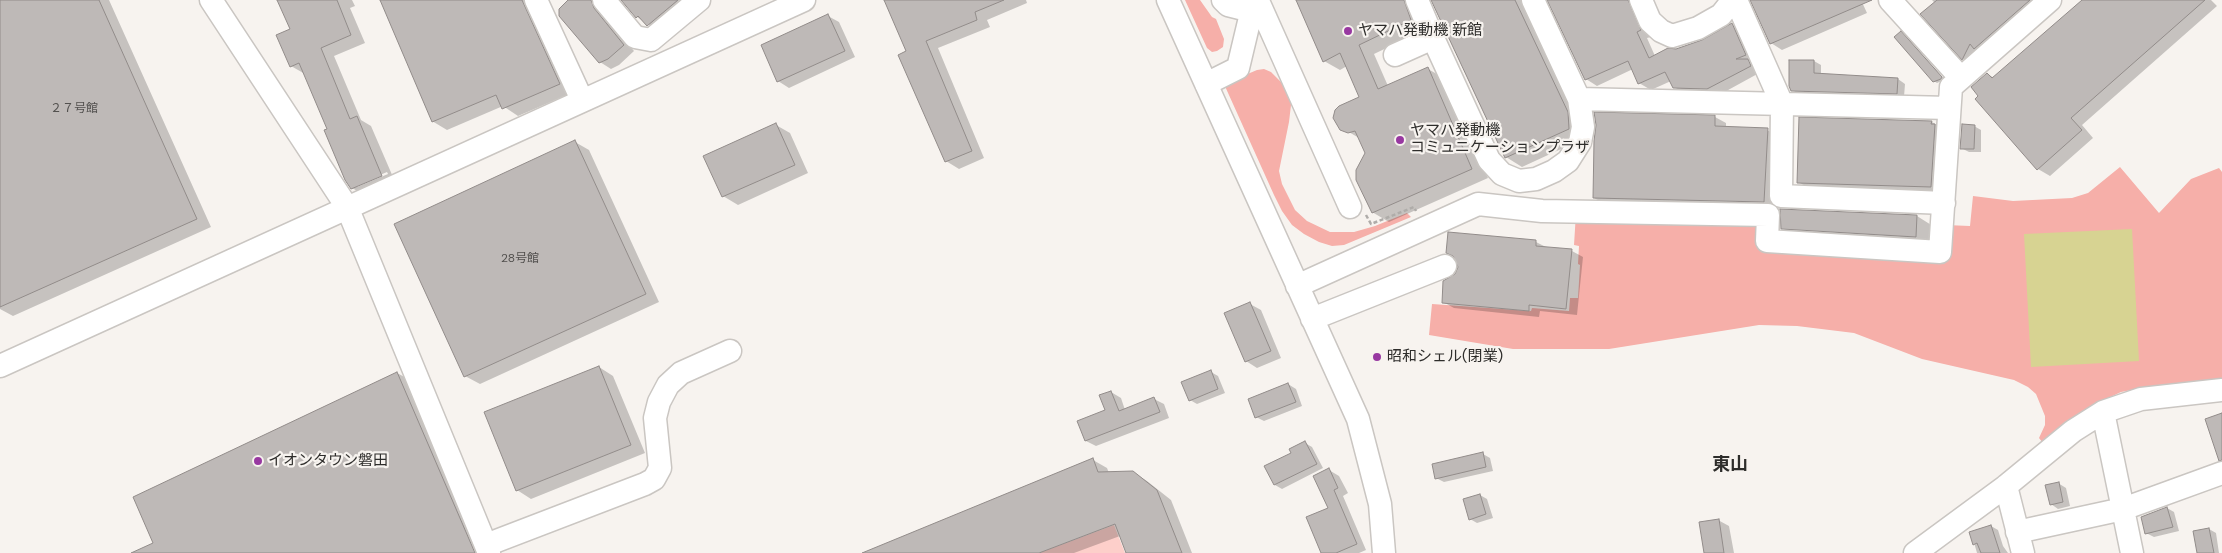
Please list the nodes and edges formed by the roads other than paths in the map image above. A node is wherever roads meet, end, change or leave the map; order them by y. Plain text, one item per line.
1 (211, 0) edge
2 (536, 0) edge
3 (604, 0) edge
4 (699, 0) edge
5 (804, 0) edge
6 (1168, 0) edge
7 (1223, 0) edge
8 (1416, 0) edge
9 (1533, 0) edge
10 (1641, 0) edge
11 (1734, 0) edge
12 (1890, 0) edge
13 (2050, 0) edge
14 (1256, 2) edge
15 (1433, 38) junction
16 (1395, 55) dead end
17 (1961, 78) junction
18 (1206, 84) junction
19 (1578, 99) junction
20 (582, 100) junction
21 (1782, 104) junction
22 (1949, 108) junction
23 (1502, 174) junction
24 (1944, 203) junction
25 (1478, 204) junction
26 (347, 207) junction
27 (1356, 207) road end
28 (1445, 266) dead end
29 (1297, 286) junction
30 (1312, 318) junction
31 (730, 351) dead end
32 (0, 366) edge
33 (2222, 390) edge
34 (2103, 412) junction
35 (2222, 473) edge
36 (2006, 486) junction
37 (2123, 508) junction
38 (2017, 532) junction
39 (488, 549) edge
40 (1384, 553) edge
41 (1915, 553) edge
42 (2023, 553) edge
43 (2132, 553) edge

1 - 26 street
2 - 20 street
3 - 4 street
5 - 20 street
6 - 18 street
7 - 14 street
8 - 15 street
9 - 19 street
10 - 11 street
11 - 21 street
12 - 17 street
13 - 17 street
14 - 18 street
14 - 27 street
15 - 16 street
15 - 23 street
17 - 22 street
18 - 29 street
19 - 21 street
19 - 23 street
20 - 26 street
21 - 22 street
21 - 24 street
22 - 24 street
23 - 25 street
24 - 25 street
25 - 29 street
26 - 32 street
26 - 39 street
28 - 30 street
29 - 30 street
30 - 40 street
31 - 39 street
33 - 34 street
34 - 36 street
34 - 37 street
35 - 37 street
36 - 38 street
36 - 41 street
37 - 38 street
37 - 43 street
38 - 42 street

